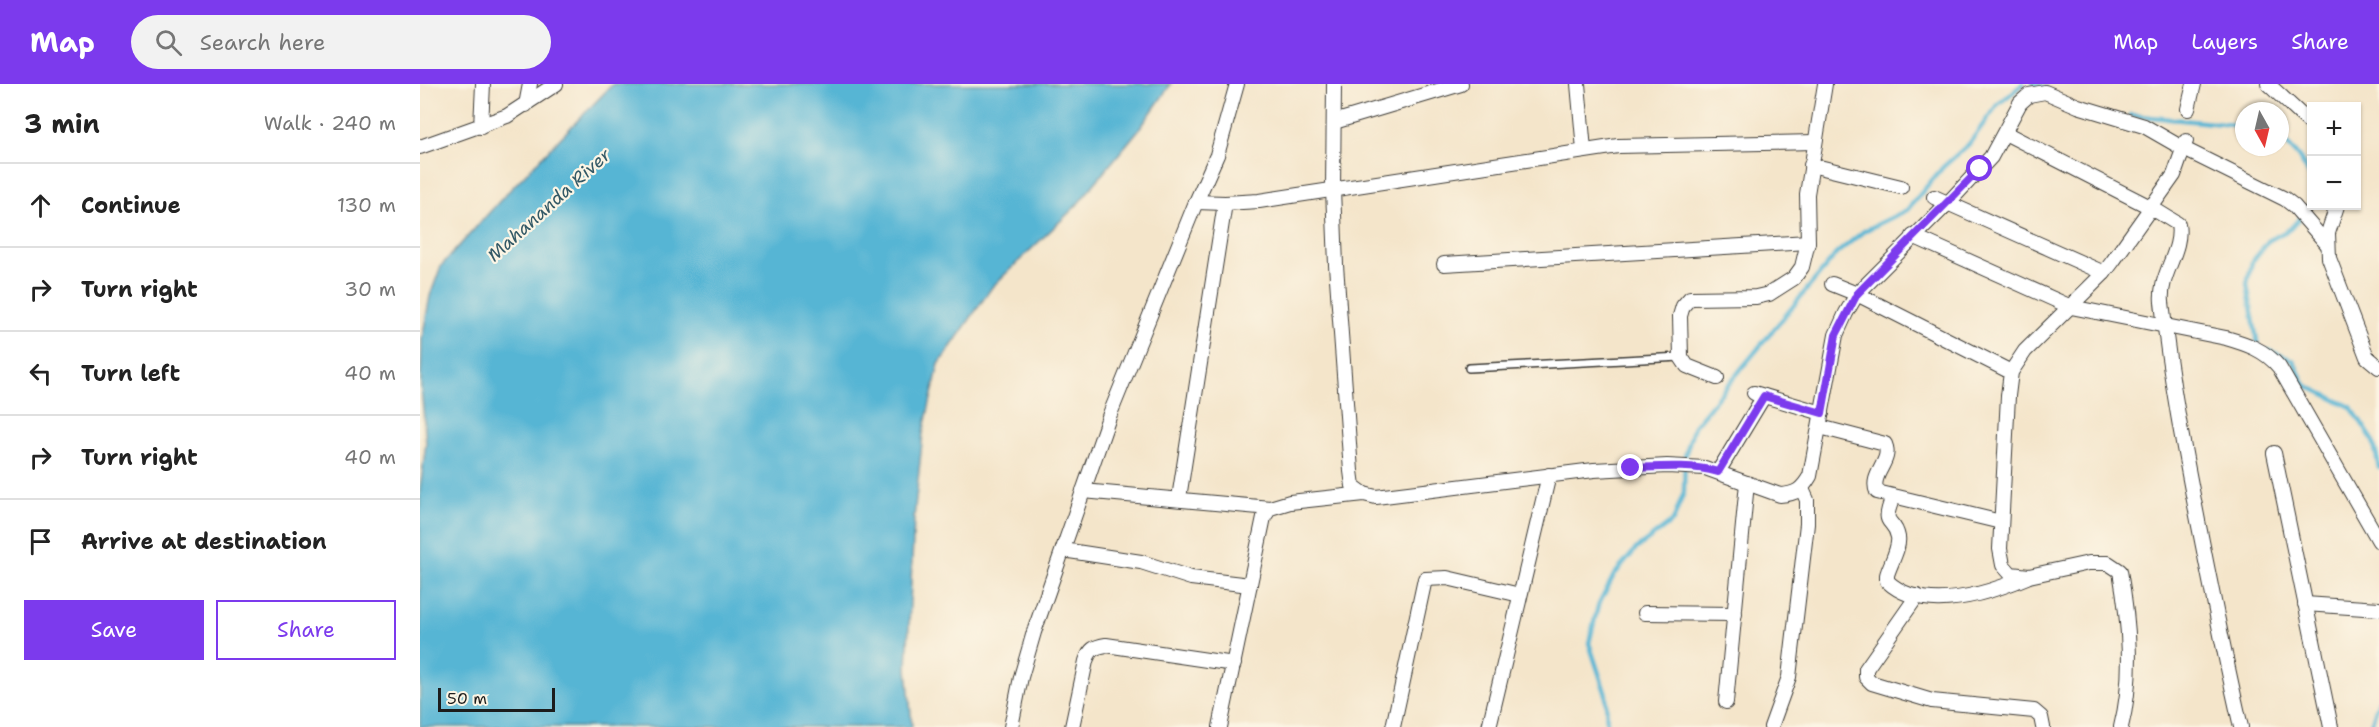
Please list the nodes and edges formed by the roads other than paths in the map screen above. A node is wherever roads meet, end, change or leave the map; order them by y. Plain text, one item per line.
1 (483, 84) edge
2 (530, 84) edge
3 (556, 84) edge
4 (1237, 84) edge
5 (1334, 84) edge
6 (1461, 84) edge
7 (1578, 84) edge
8 (1825, 84) edge
9 (2194, 84) edge
10 (2268, 84) edge
11 (526, 105) junction
12 (2188, 110) dead end
13 (2307, 120) edge
14 (1334, 122) junction
15 (481, 127) junction
16 (2005, 133) junction
17 (1815, 142) junction
18 (2185, 145) junction
19 (420, 147) edge
20 (1584, 150) junction
21 (1811, 165) junction
22 (1901, 187) dead end
23 (1333, 189) junction
24 (1934, 197) dead end
25 (1196, 202) junction
26 (1225, 203) junction
27 (1948, 203) junction
28 (2152, 208) junction
29 (2336, 210) edge
30 (1913, 236) junction
31 (1808, 242) junction
32 (2327, 244) junction
33 (1444, 264) dead end
34 (2104, 273) junction
35 (1832, 284) dead end
36 (1857, 294) junction
37 (2071, 307) junction
38 (2165, 325) junction
39 (1681, 357) junction
40 (2379, 367) edge
41 (1469, 368) dead end
42 (2011, 372) junction
43 (1717, 378) dead end
44 (1821, 420) junction
45 (2274, 453) dead end
46 (1712, 470) junction
47 (1549, 475) junction
48 (1747, 483) junction
49 (1802, 489) junction
50 (1083, 491) junction
51 (1364, 494) junction
52 (1893, 497) junction
53 (1179, 498) junction
54 (1270, 508) junction
55 (2001, 522) junction
56 (2379, 541) edge
57 (1063, 550) junction
58 (2028, 576) junction
59 (1250, 585) junction
60 (1520, 595) junction
61 (1917, 596) junction
62 (2305, 604) junction
63 (2379, 609) edge
64 (1645, 613) dead end
65 (1734, 614) junction
66 (1234, 664) junction
67 (1726, 702) dead end
68 (1011, 727) edge
69 (1072, 727) edge
70 (1220, 727) edge
71 (1393, 727) edge
72 (1489, 727) edge
73 (1771, 727) edge
74 (2043, 727) edge
75 (2121, 727) edge
76 (2241, 727) edge
77 (2331, 727) edge

1 - 15 street
2 - 11 street
3 - 11 street
4 - 25 street
5 - 14 street
6 - 14 street
7 - 20 street
8 - 17 street
9 - 12 street
10 - 13 street
11 - 15 street
14 - 23 street
15 - 19 street
16 - 18 street
16 - 27 street
16 - 28 street
17 - 20 street
17 - 21 street
18 - 28 street
18 - 32 street
20 - 23 street
21 - 22 street
21 - 31 street
23 - 26 street
23 - 51 street
24 - 27 street
25 - 26 street
25 - 50 street
26 - 53 street
27 - 30 street
27 - 34 street
28 - 34 street
28 - 38 street
29 - 32 street
30 - 36 street
30 - 37 street
31 - 33 street
31 - 39 street
32 - 40 street
34 - 37 street
35 - 36 street
36 - 42 street
36 - 44 street
37 - 38 street
37 - 42 street
38 - 56 street
38 - 76 street
39 - 41 lane
39 - 43 street
42 - 55 street
44 - 46 street
44 - 49 street
44 - 52 street
45 - 62 street
46 - 47 street
46 - 48 street
47 - 51 street
47 - 60 street
48 - 49 street
48 - 65 street
49 - 73 street
50 - 53 street
50 - 57 street
51 - 54 street
52 - 55 street
52 - 61 street
53 - 54 street
54 - 59 street
55 - 58 street
57 - 59 street
57 - 68 street
58 - 61 street
58 - 75 street
59 - 66 street
60 - 71 street
60 - 72 street
61 - 74 street
62 - 63 street
62 - 77 street
64 - 65 street
65 - 67 street
66 - 69 street
66 - 70 street

